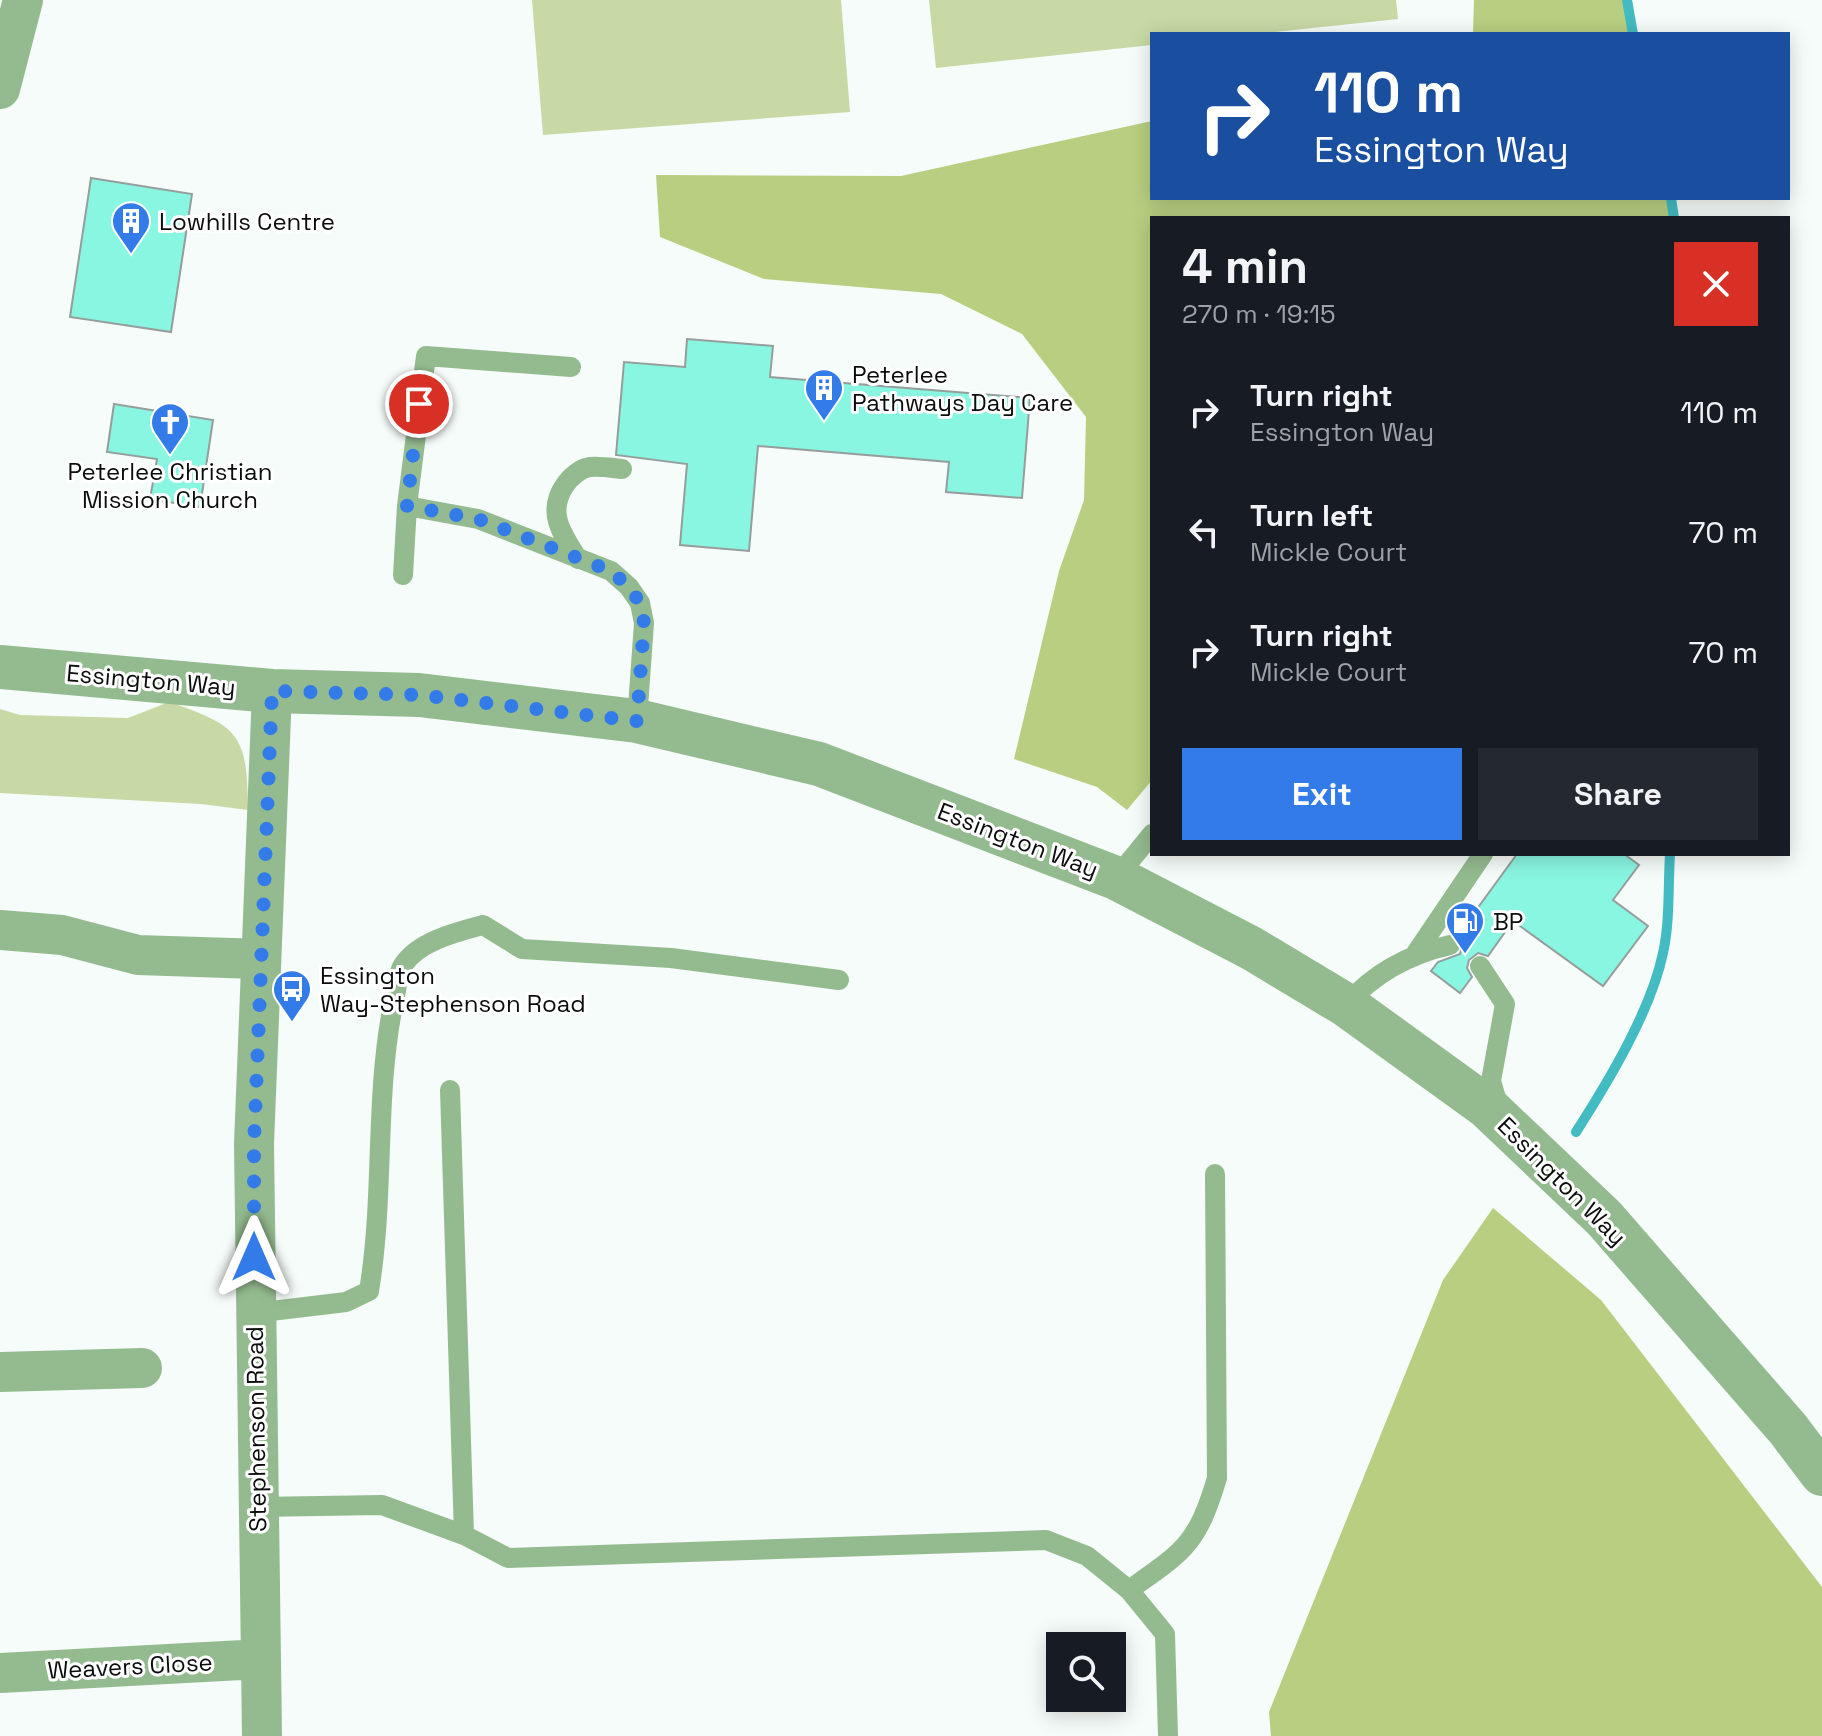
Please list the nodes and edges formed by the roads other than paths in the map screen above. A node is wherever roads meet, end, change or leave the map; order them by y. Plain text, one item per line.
1 (23, 0) edge
2 (0, 89) edge
3 (571, 367) dead end
4 (622, 469) dead end
5 (407, 506) junction
6 (578, 559) junction
7 (403, 575) dead end
8 (0, 667) edge
9 (272, 691) junction
10 (637, 721) junction
11 (1150, 836) edge
12 (1482, 856) edge
13 (1116, 878) junction
14 (0, 930) edge
15 (1450, 945) dead end
16 (1416, 953) junction
17 (260, 959) junction
18 (1480, 966) dead end
19 (839, 980) dead end
20 (1346, 1005) junction
21 (450, 1090) dead end
22 (1503, 1123) junction
23 (1215, 1174) dead end
24 (254, 1313) junction
25 (142, 1368) dead end
26 (0, 1372) edge
27 (1822, 1474) edge
28 (256, 1507) junction
29 (464, 1535) junction
30 (1129, 1590) junction
31 (260, 1659) junction
32 (0, 1673) edge
33 (262, 1736) edge
34 (1168, 1736) edge

1 - 2 street
3 - 5 lane
4 - 6 lane
5 - 6 lane
5 - 7 lane
6 - 10 lane
8 - 9 street, Essington Way
9 - 10 street, Essington Way
9 - 17 street, Stephenson Road
10 - 13 street, Essington Way
11 - 13 lane
12 - 16 lane
13 - 20 street, Essington Way
14 - 17 street
15 - 16 lane
16 - 20 lane
17 - 24 street, Stephenson Road
18 - 22 lane
19 - 24 lane
20 - 22 street, Essington Way
21 - 29 lane
22 - 27 street, Essington Way
23 - 30 lane
24 - 28 street, Stephenson Road
25 - 26 street
28 - 29 lane
28 - 31 street, Stephenson Road
29 - 30 lane
30 - 34 lane
31 - 32 street, Weavers Close
31 - 33 street, Stephenson Road

